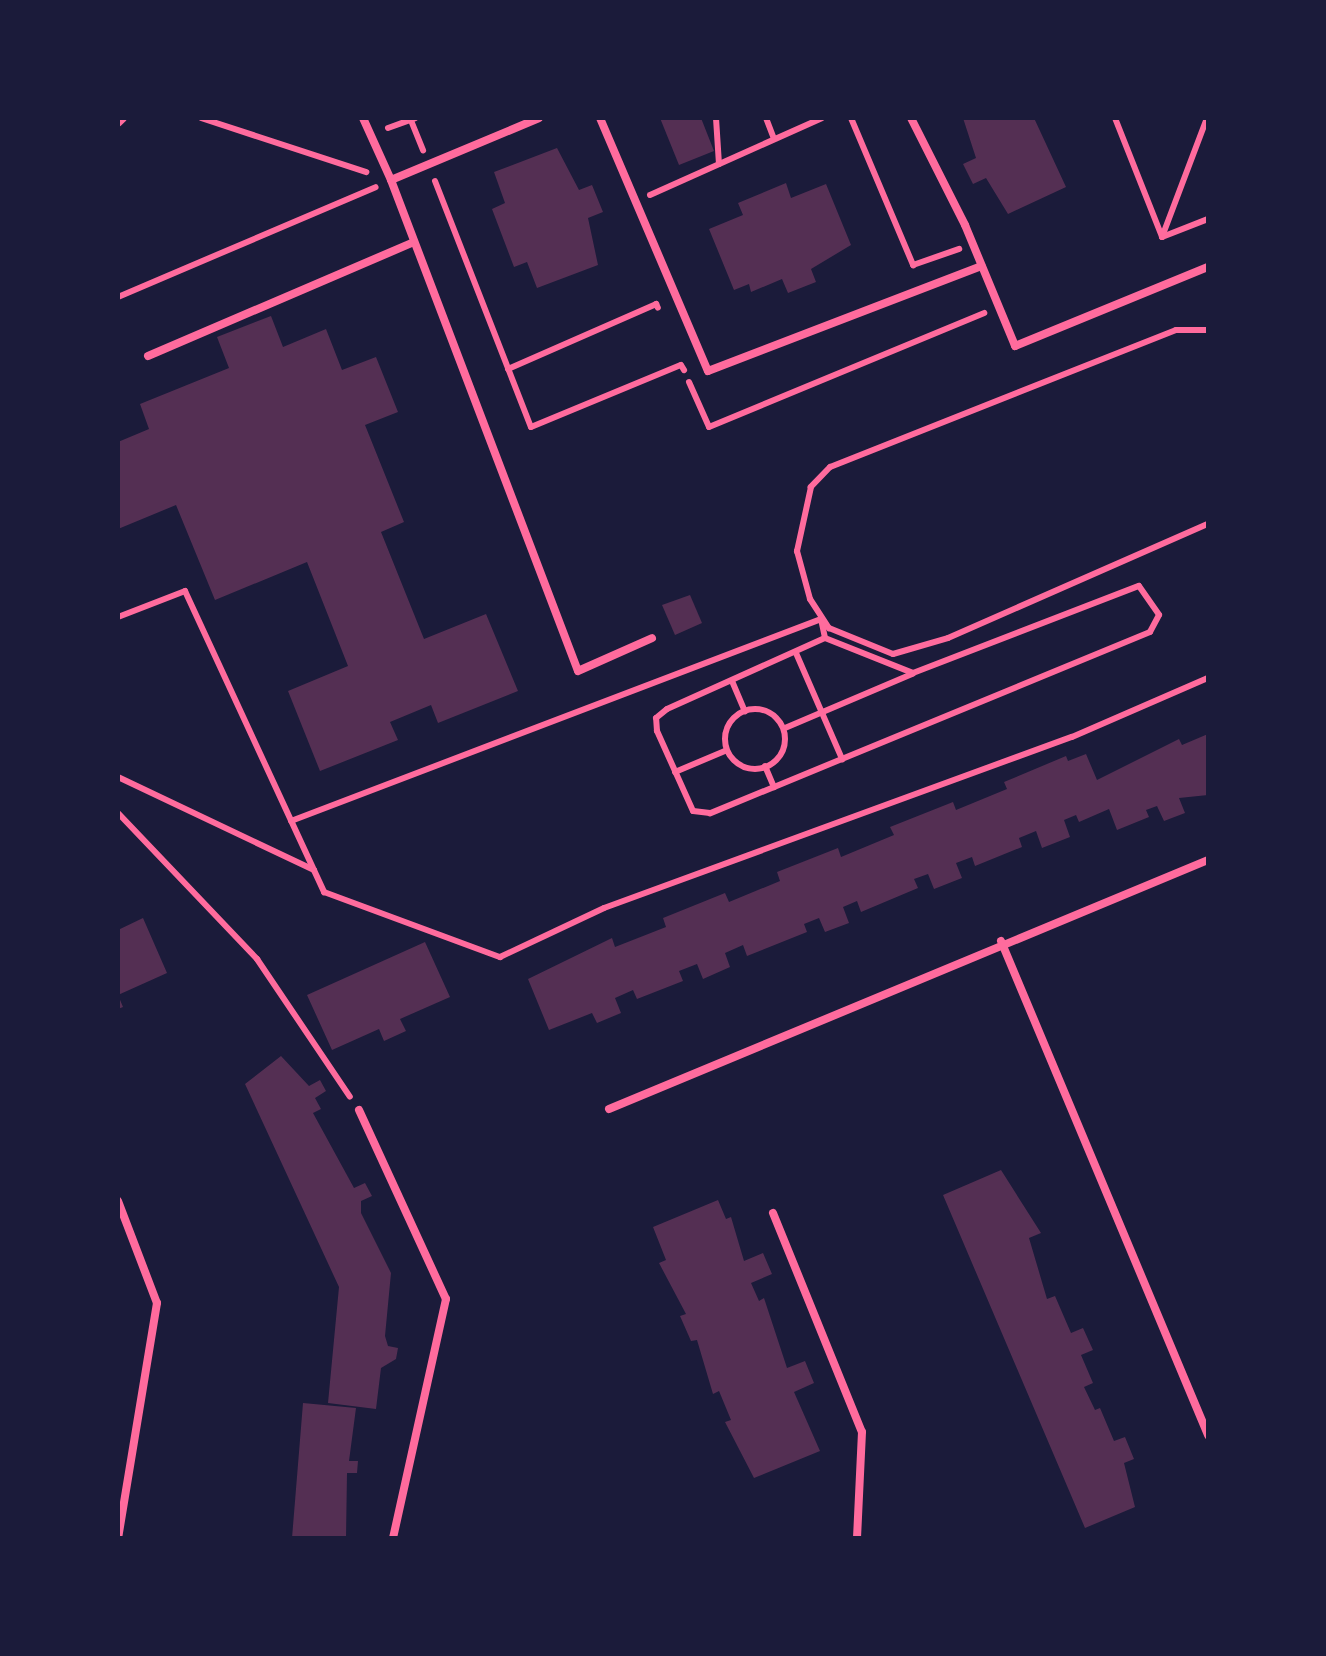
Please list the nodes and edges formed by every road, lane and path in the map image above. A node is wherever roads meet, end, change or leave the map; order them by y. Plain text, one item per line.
1 (200, 118) edge
2 (363, 118) edge
3 (412, 118) edge
4 (538, 118) edge
5 (600, 118) edge
6 (716, 118) edge
7 (766, 118) edge
8 (822, 118) edge
9 (851, 118) edge
10 (911, 118) edge
11 (1114, 118) edge
12 (1207, 118) edge
13 (370, 134) junction
14 (774, 139) junction
15 (718, 164) junction
16 (391, 180) junction
17 (436, 184) dead end
18 (636, 201) junction
19 (1208, 219) edge
20 (1162, 237) junction
21 (414, 242) junction
22 (973, 244) junction
23 (982, 266) junction
24 (1208, 268) edge
25 (118, 297) edge
26 (999, 307) junction
27 (662, 319) dead end
28 (1208, 330) edge
29 (675, 350) dead end
30 (148, 356) dead end
31 (682, 365) junction
32 (508, 368) junction
33 (1208, 524) edge
34 (118, 617) edge
35 (821, 619) junction
36 (652, 638) dead end
37 (825, 638) junction
38 (796, 653) junction
39 (913, 674) junction
40 (1208, 678) edge
41 (732, 681) junction
42 (745, 711) junction
43 (822, 712) junction
44 (785, 728) junction
45 (727, 750) junction
46 (842, 759) junction
47 (765, 766) junction
48 (675, 772) junction
49 (118, 776) edge
50 (774, 787) junction
51 (118, 813) edge
52 (291, 821) junction
53 (1208, 860) edge
54 (314, 870) junction
55 (1002, 941) junction
56 (609, 1109) dead end
57 (358, 1110) joint
58 (118, 1201) edge
59 (773, 1213) dead end
60 (1208, 1435) edge
61 (118, 1538) edge
62 (393, 1538) edge
63 (857, 1538) edge

1 - 16 path
2 - 13 lane
3 - 13 path
4 - 16 lane
5 - 18 lane
6 - 15 path
7 - 14 path
8 - 14 path
9 - 22 path
10 - 22 lane
11 - 20 path
12 - 20 path
13 - 16 lane
14 - 15 path
15 - 18 path
16 - 21 lane
16 - 25 path
17 - 32 path
18 - 23 lane
19 - 20 path
21 - 30 lane
21 - 36 lane
22 - 23 lane
23 - 26 lane
24 - 26 lane
26 - 31 path
27 - 32 path
28 - 35 path
29 - 31 path
31 - 32 path
33 - 35 path
34 - 52 path
35 - 37 path
35 - 52 path
37 - 38 path
37 - 39 path
38 - 41 path
38 - 43 path
39 - 43 path
39 - 46 path
40 - 54 path
41 - 42 path
41 - 48 path
42 - 44 path
42 - 45 path
43 - 44 path
43 - 46 path
44 - 47 path
45 - 47 path
45 - 48 path
46 - 50 path
47 - 50 path
48 - 50 path
49 - 54 path
51 - 57 path
52 - 54 path
53 - 55 lane
55 - 56 lane
55 - 60 lane
57 - 62 lane
58 - 61 lane
59 - 63 lane

